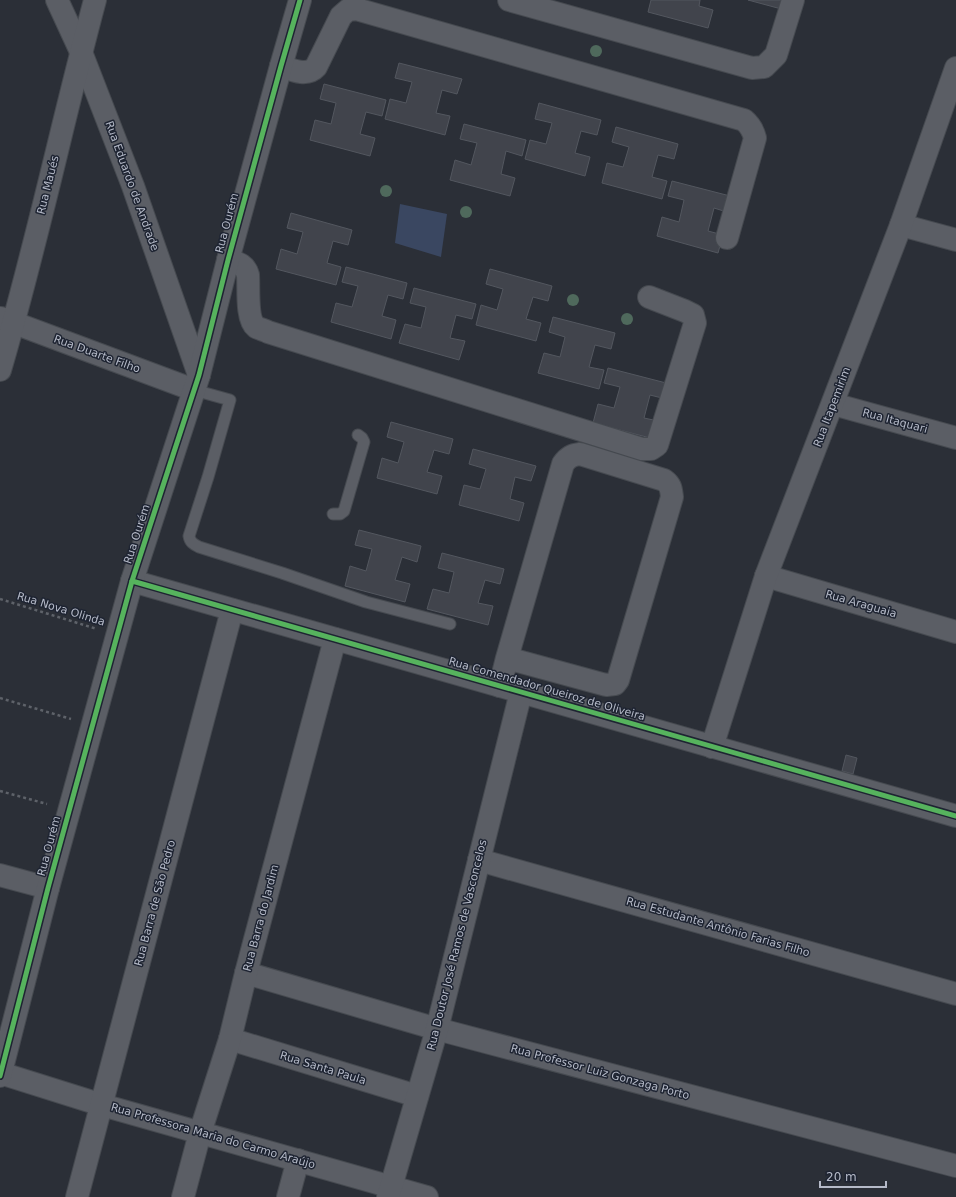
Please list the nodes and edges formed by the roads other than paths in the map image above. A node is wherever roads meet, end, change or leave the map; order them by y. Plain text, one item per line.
1 (57, 0) edge
2 (95, 0) edge
3 (300, 0) edge
4 (509, 0) edge
5 (793, 0) edge
6 (81, 52) junction
7 (281, 66) junction
8 (956, 68) edge
9 (901, 225) junction
10 (727, 238) dead end
11 (956, 240) edge
12 (228, 260) junction
13 (649, 297) dead end
14 (7, 320) edge
15 (0, 370) edge
16 (196, 383) junction
17 (833, 404) junction
18 (358, 436) dead end
19 (956, 438) edge
20 (333, 514) dead end
21 (766, 576) junction
22 (132, 581) junction
23 (232, 610) junction
24 (450, 624) dead end
25 (956, 632) edge
26 (335, 639) junction
27 (507, 658) junction
28 (500, 686) junction
29 (521, 692) junction
30 (712, 746) junction
31 (956, 816) edge
32 (480, 860) junction
33 (0, 875) edge
34 (48, 888) junction
35 (246, 973) junction
36 (956, 994) edge
37 (437, 1029) junction
38 (230, 1039) junction
39 (0, 1074) edge
40 (417, 1096) junction
41 (102, 1105) junction
42 (200, 1133) junction
43 (298, 1160) junction
44 (956, 1166) edge
45 (389, 1192) edge
46 (77, 1197) edge
47 (183, 1197) edge
48 (288, 1197) edge
49 (427, 1197) edge

1 - 6 street, Rua Eduardo de Andrade
2 - 6 street, Rua Maués
3 - 7 street, Rua Ourém
4 - 5 street
6 - 14 street, Rua Maués
6 - 16 street, Rua Eduardo de Andrade
7 - 10 street
7 - 12 street, Rua Ourém
8 - 9 street, Rua Itapemirim
9 - 11 street
9 - 17 street, Rua Itapemirim
12 - 13 street
12 - 16 street, Rua Ourém
14 - 15 street, Rua Maués
14 - 16 street, Rua Duarte Filho
16 - 22 street, Rua Ourém
16 - 24 lane
17 - 19 street, Rua Itaquari
17 - 21 street, Rua Itapemirim
18 - 20 lane
21 - 25 street, Rua Araguaia
21 - 30 street, Rua Itapemirim
22 - 23 street, Rua Comendador Queiroz de Oliveira
22 - 34 street, Rua Ourém
23 - 26 street, Rua Comendador Queiroz de Oliveira
23 - 41 street, Rua Barra de São Pedro
26 - 28 street, Rua Comendador Queiroz de Oliveira
26 - 35 street, Rua Barra do Jardim
27 - 27 street
27 - 28 street
28 - 29 street, Rua Comendador Queiroz de Oliveira
29 - 30 street, Rua Comendador Queiroz de Oliveira
29 - 32 street, Rua Doutor José Ramos de Vasconcelos
30 - 31 street, Rua Comendador Queiroz de Oliveira
32 - 36 street, Rua Estudante Antônio Farias Filho
32 - 37 street, Rua Doutor José Ramos de Vasconcelos
33 - 34 street
34 - 39 street, Rua Ourém
35 - 37 street, Rua Professor Luiz Gonzaga Porto
35 - 38 street, Rua Barra do Jardim
37 - 40 street, Rua Doutor José Ramos de Vasconcelos
37 - 44 street, Rua Professor Luiz Gonzaga Porto
38 - 40 street, Rua Santa Paula
38 - 42 street, Rua Barra do Jardim
39 - 41 street, Rua Professora Maria do Carmo Araújo
40 - 45 street, Rua Doutor José Ramos de Vasconcelos
41 - 42 street, Rua Professora Maria do Carmo Araújo
41 - 46 street, Rua Barra de São Pedro
42 - 43 street, Rua Professora Maria do Carmo Araújo
42 - 47 street, Rua Barra do Jardim
43 - 45 street, Rua Professora Maria do Carmo Araújo
43 - 48 street
45 - 49 street, Rua Professora Maria do Carmo Araújo

